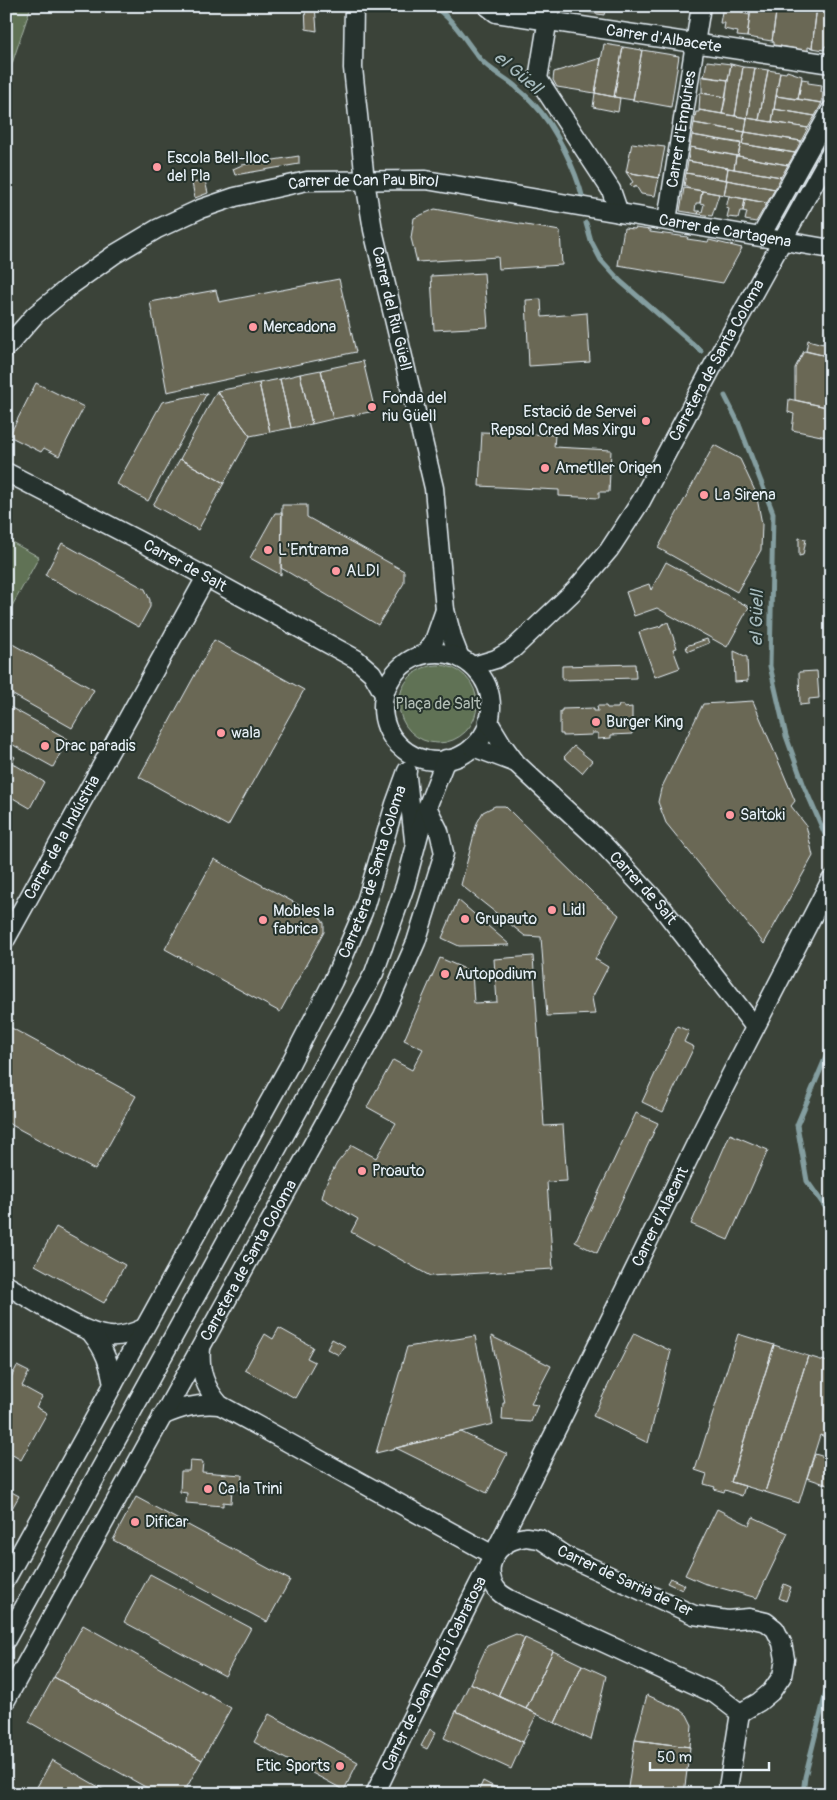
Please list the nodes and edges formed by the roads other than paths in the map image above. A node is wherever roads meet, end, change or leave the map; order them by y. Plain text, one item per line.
1 (354, 6) edge
2 (701, 6) edge
3 (492, 9) edge
4 (549, 13) edge
5 (695, 43) junction
6 (831, 64) edge
7 (831, 110) edge
8 (831, 153) edge
9 (365, 181) junction
10 (618, 213) junction
11 (666, 220) junction
12 (761, 236) junction
13 (783, 240) junction
14 (831, 249) edge
15 (6, 348) edge
16 (6, 472) edge
17 (206, 577) junction
18 (445, 610) junction
19 (513, 649) junction
20 (425, 654) junction
21 (466, 662) junction
22 (362, 663) junction
23 (403, 665) junction
24 (487, 687) junction
25 (384, 694) junction
26 (488, 721) junction
27 (472, 747) junction
28 (403, 748) junction
29 (446, 760) junction
30 (516, 763) junction
31 (407, 771) junction
32 (428, 807) junction
33 (415, 846) junction
34 (831, 880) edge
35 (6, 939) edge
36 (755, 1026) junction
37 (6, 1285) edge
38 (144, 1328) junction
39 (92, 1334) junction
40 (201, 1347) junction
41 (112, 1385) junction
42 (220, 1405) junction
43 (162, 1416) junction
44 (493, 1555) junction
45 (6, 1578) edge
46 (6, 1640) edge
47 (6, 1700) edge
48 (740, 1713) junction
49 (375, 1794) edge
50 (727, 1794) edge

1 - 9 street, Carrer del Riu Güell
2 - 5 street, Carrer d'Empúries
3 - 4 street, Carrer d'Albacete
4 - 5 street, Carrer d'Albacete
4 - 10 street
5 - 6 street, Carrer d'Albacete
5 - 11 street, Carrer d'Empúries
7 - 12 street
8 - 13 street, Carretera de Santa Coloma
9 - 10 street, Carrer de Can Pau Birol
9 - 15 street, Carrer de Can Pau Birol
9 - 18 street, Carrer del Riu Güell
10 - 11 street, Carrer de Cartagena
11 - 12 street, Carrer de Cartagena
12 - 13 street, Carrer de Cartagena
13 - 14 street, Carrer de Cartagena
13 - 19 street, Carretera de Santa Coloma
16 - 17 street, Carrer de Salt
17 - 22 street, Carrer de Salt
17 - 35 street, Carrer de la Indústria
18 - 20 street, Carrer del Riu Güell
18 - 21 street, Carrer del Riu Güell
19 - 21 street, Carretera de Santa Coloma
19 - 24 street, Carretera de Santa Coloma
20 - 21 street
20 - 23 street
21 - 24 street
22 - 23 street, Carrer de Salt
22 - 25 street, Carrer de Salt
23 - 25 street
24 - 26 street
25 - 28 street
26 - 27 street
26 - 30 street, Carrer de Salt
27 - 29 street
27 - 30 street, Carrer de Salt
28 - 29 street
28 - 31 street, Carretera de Santa Coloma
29 - 32 street, Carretera de Santa Coloma
30 - 36 street, Carrer de Salt
31 - 33 street, Carretera de Santa Coloma
31 - 38 street, Carretera de Santa Coloma
32 - 33 street, Carretera de Santa Coloma
32 - 40 street, Carretera de Santa Coloma
33 - 46 street, Carretera de Santa Coloma
34 - 36 street, Carrer d'Alacant
36 - 44 street, Carrer d'Alacant
37 - 39 street
38 - 39 street
38 - 41 street, Carretera de Santa Coloma
39 - 41 street
40 - 42 street
40 - 43 street, Carretera de Santa Coloma
41 - 45 street, Carretera de Santa Coloma
42 - 43 street
42 - 44 street
43 - 47 street, Carretera de Santa Coloma
44 - 48 street
44 - 48 street, Carrer de Sarrià de Ter
44 - 49 street, Carrer de Joan Torró i Cabratosa
48 - 50 street

